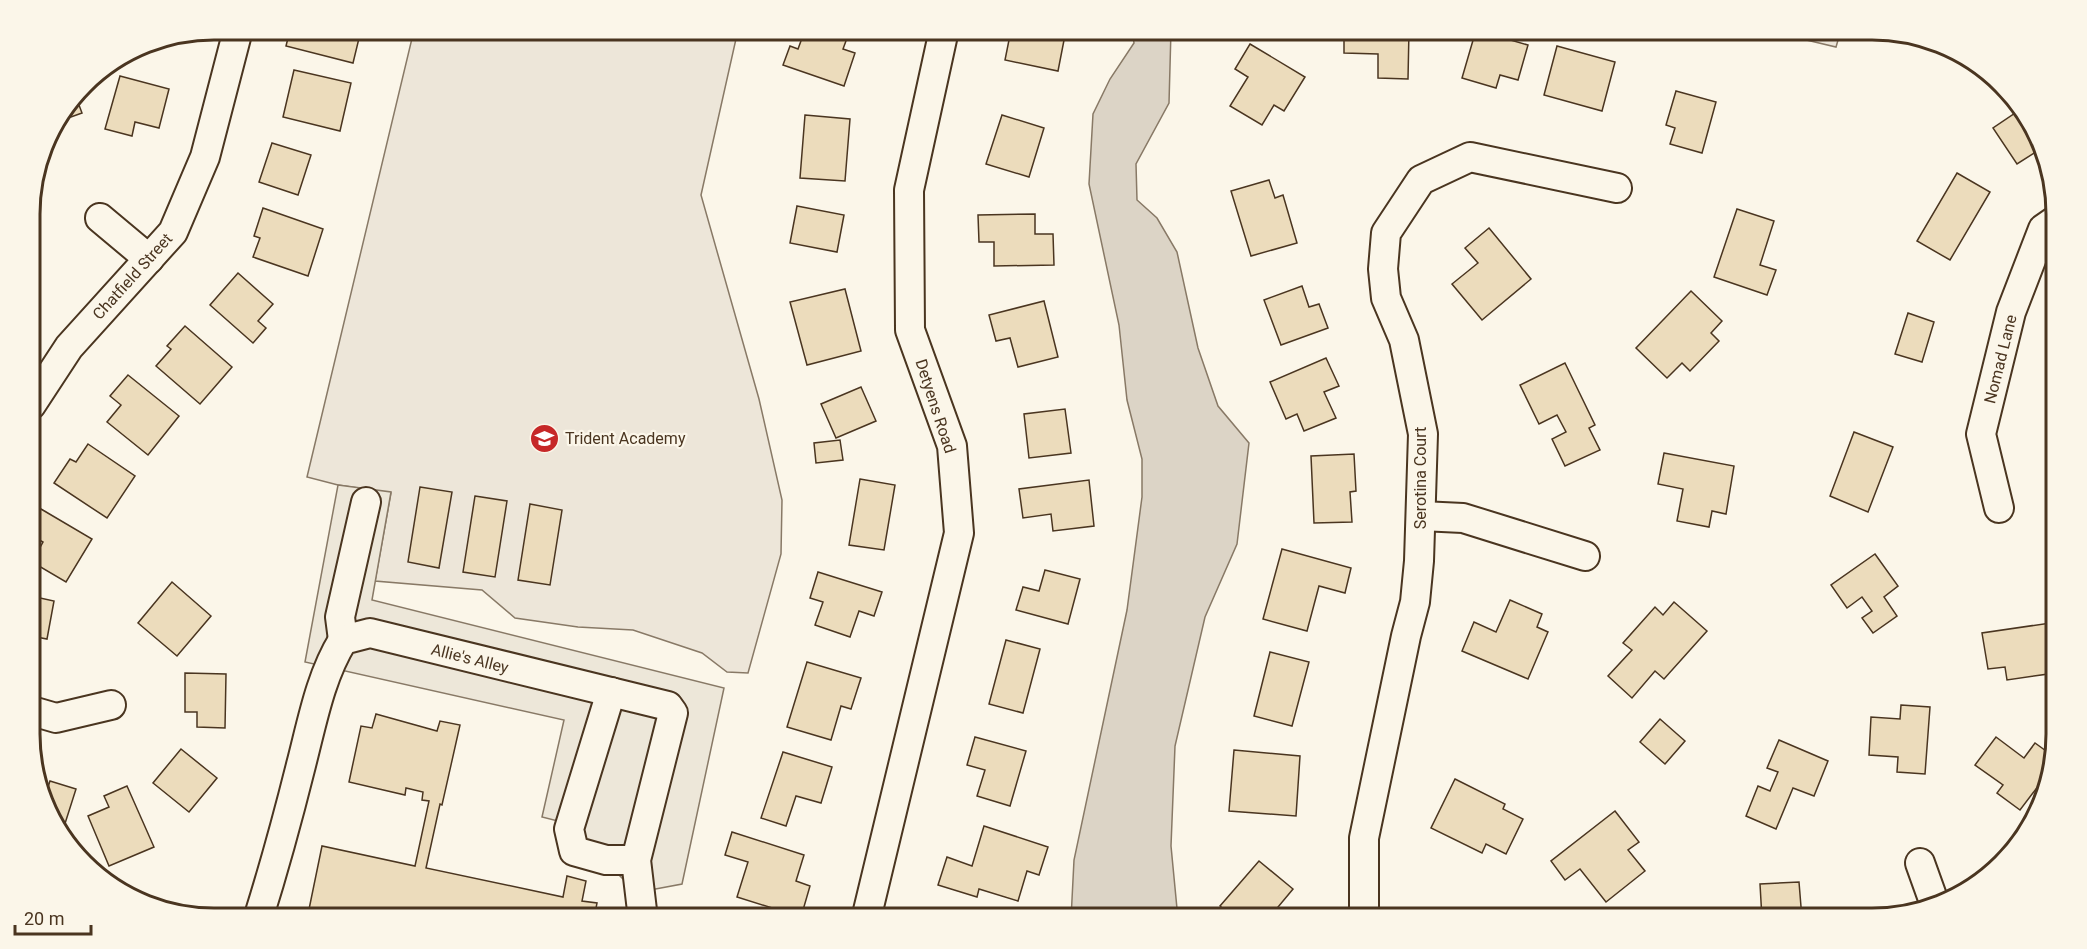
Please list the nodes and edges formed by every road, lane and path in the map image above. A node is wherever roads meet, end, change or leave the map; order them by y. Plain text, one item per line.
1 (235, 41) edge
2 (942, 41) edge
3 (1617, 188) dead end
4 (100, 218) dead end
5 (2046, 227) edge
6 (148, 259) junction
7 (41, 390) edge
8 (366, 502) dead end
9 (1999, 508) dead end
10 (1421, 516) junction
11 (1585, 556) dead end
12 (343, 640) junction
13 (611, 692) junction
14 (111, 705) dead end
15 (41, 714) edge
16 (636, 860) junction
17 (1920, 863) dead end
18 (1932, 898) edge
19 (261, 908) edge
20 (638, 908) edge
21 (869, 908) edge
22 (1364, 908) edge

1 - 6 street, Chatfield Street
2 - 21 street, Detyens Road
3 - 10 street, Serotina Court
4 - 6 street
5 - 9 street, Nomad Lane
6 - 7 street, Chatfield Street
8 - 12 street
10 - 11 street
10 - 22 street, Serotina Court
12 - 13 street, Allie's Alley
12 - 19 street
13 - 16 street, Allie's Alley
13 - 16 street
14 - 15 street
16 - 20 street, Allie's Alley
17 - 18 street

